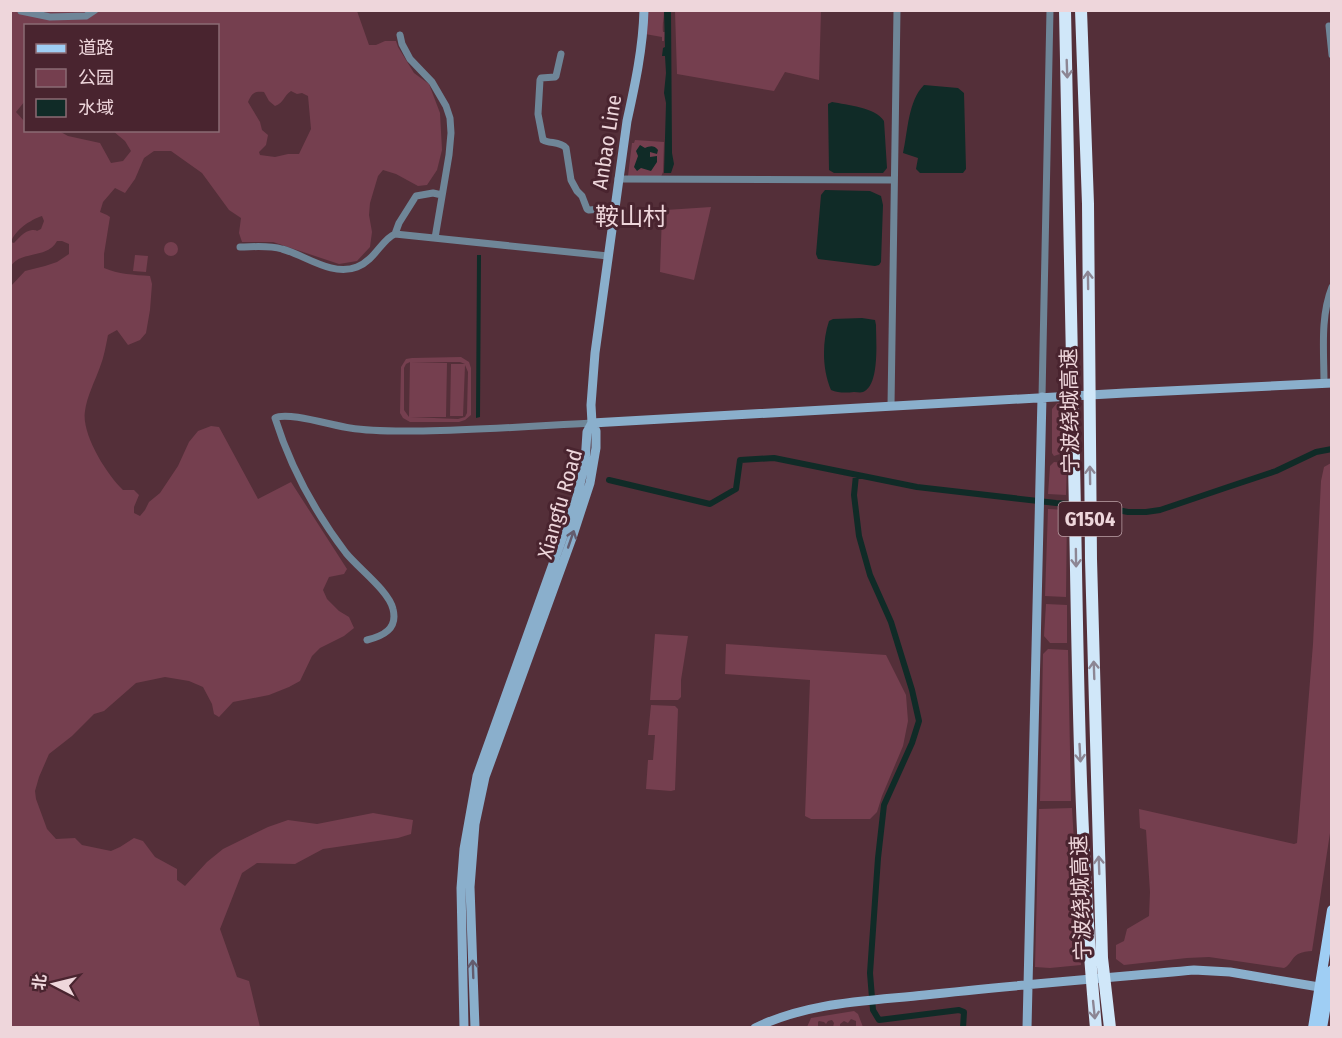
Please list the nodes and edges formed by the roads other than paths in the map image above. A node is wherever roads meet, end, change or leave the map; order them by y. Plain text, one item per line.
1 (95, 10) edge
2 (644, 10) edge
3 (897, 10) edge
4 (1050, 10) edge
5 (1065, 10) edge
6 (1081, 10) edge
7 (21, 11) edge
8 (1329, 27) dead end
9 (400, 35) dead end
10 (561, 54) dead end
11 (1332, 55) edge
12 (618, 179) junction
13 (894, 180) junction
14 (442, 195) junction
15 (614, 208) junction
16 (395, 234) junction
17 (435, 237) junction
18 (240, 247) dead end
19 (608, 256) junction
20 (1332, 287) edge
21 (1328, 383) edge
22 (1042, 397) junction
23 (891, 406) junction
24 (592, 423) junction
25 (367, 640) dead end
26 (1332, 910) edge
27 (1332, 970) edge
28 (1028, 985) junction
29 (1327, 988) edge
30 (464, 1028) edge
31 (475, 1028) edge
32 (755, 1028) edge
33 (1027, 1028) edge
34 (1096, 1028) edge
35 (1110, 1028) edge
36 (1313, 1028) edge
37 (1322, 1028) edge

1 - 7 street
2 - 12 main road, Anbao Line
3 - 13 street
4 - 22 street
5 -> 34 highway, 宁波绕城高速 / G1504, bridge
35 -> 6 highway, 宁波绕城高速 / G1504, bridge
8 - 11 street
9 - 14 street
10 - 15 street
12 - 13 street
12 - 15 main road, Anbao Line
13 - 23 street
14 - 16 street
14 - 17 street
15 - 19 main road, Anbao Line
16 - 17 street
16 - 18 street
17 - 19 street
19 - 24 main road, Anbao Line
20 - 21 street
21 - 22 main road
22 - 23 main road
22 - 28 main road
23 - 24 main road
24 - 25 street
24 - 30 main road, Xiangfu Road
31 -> 24 main road, Xiangfu Road
26 - 29 main road
27 - 29 main road
28 - 29 main road
28 - 32 main road
28 - 33 main road
29 - 36 main road
29 - 37 main road

